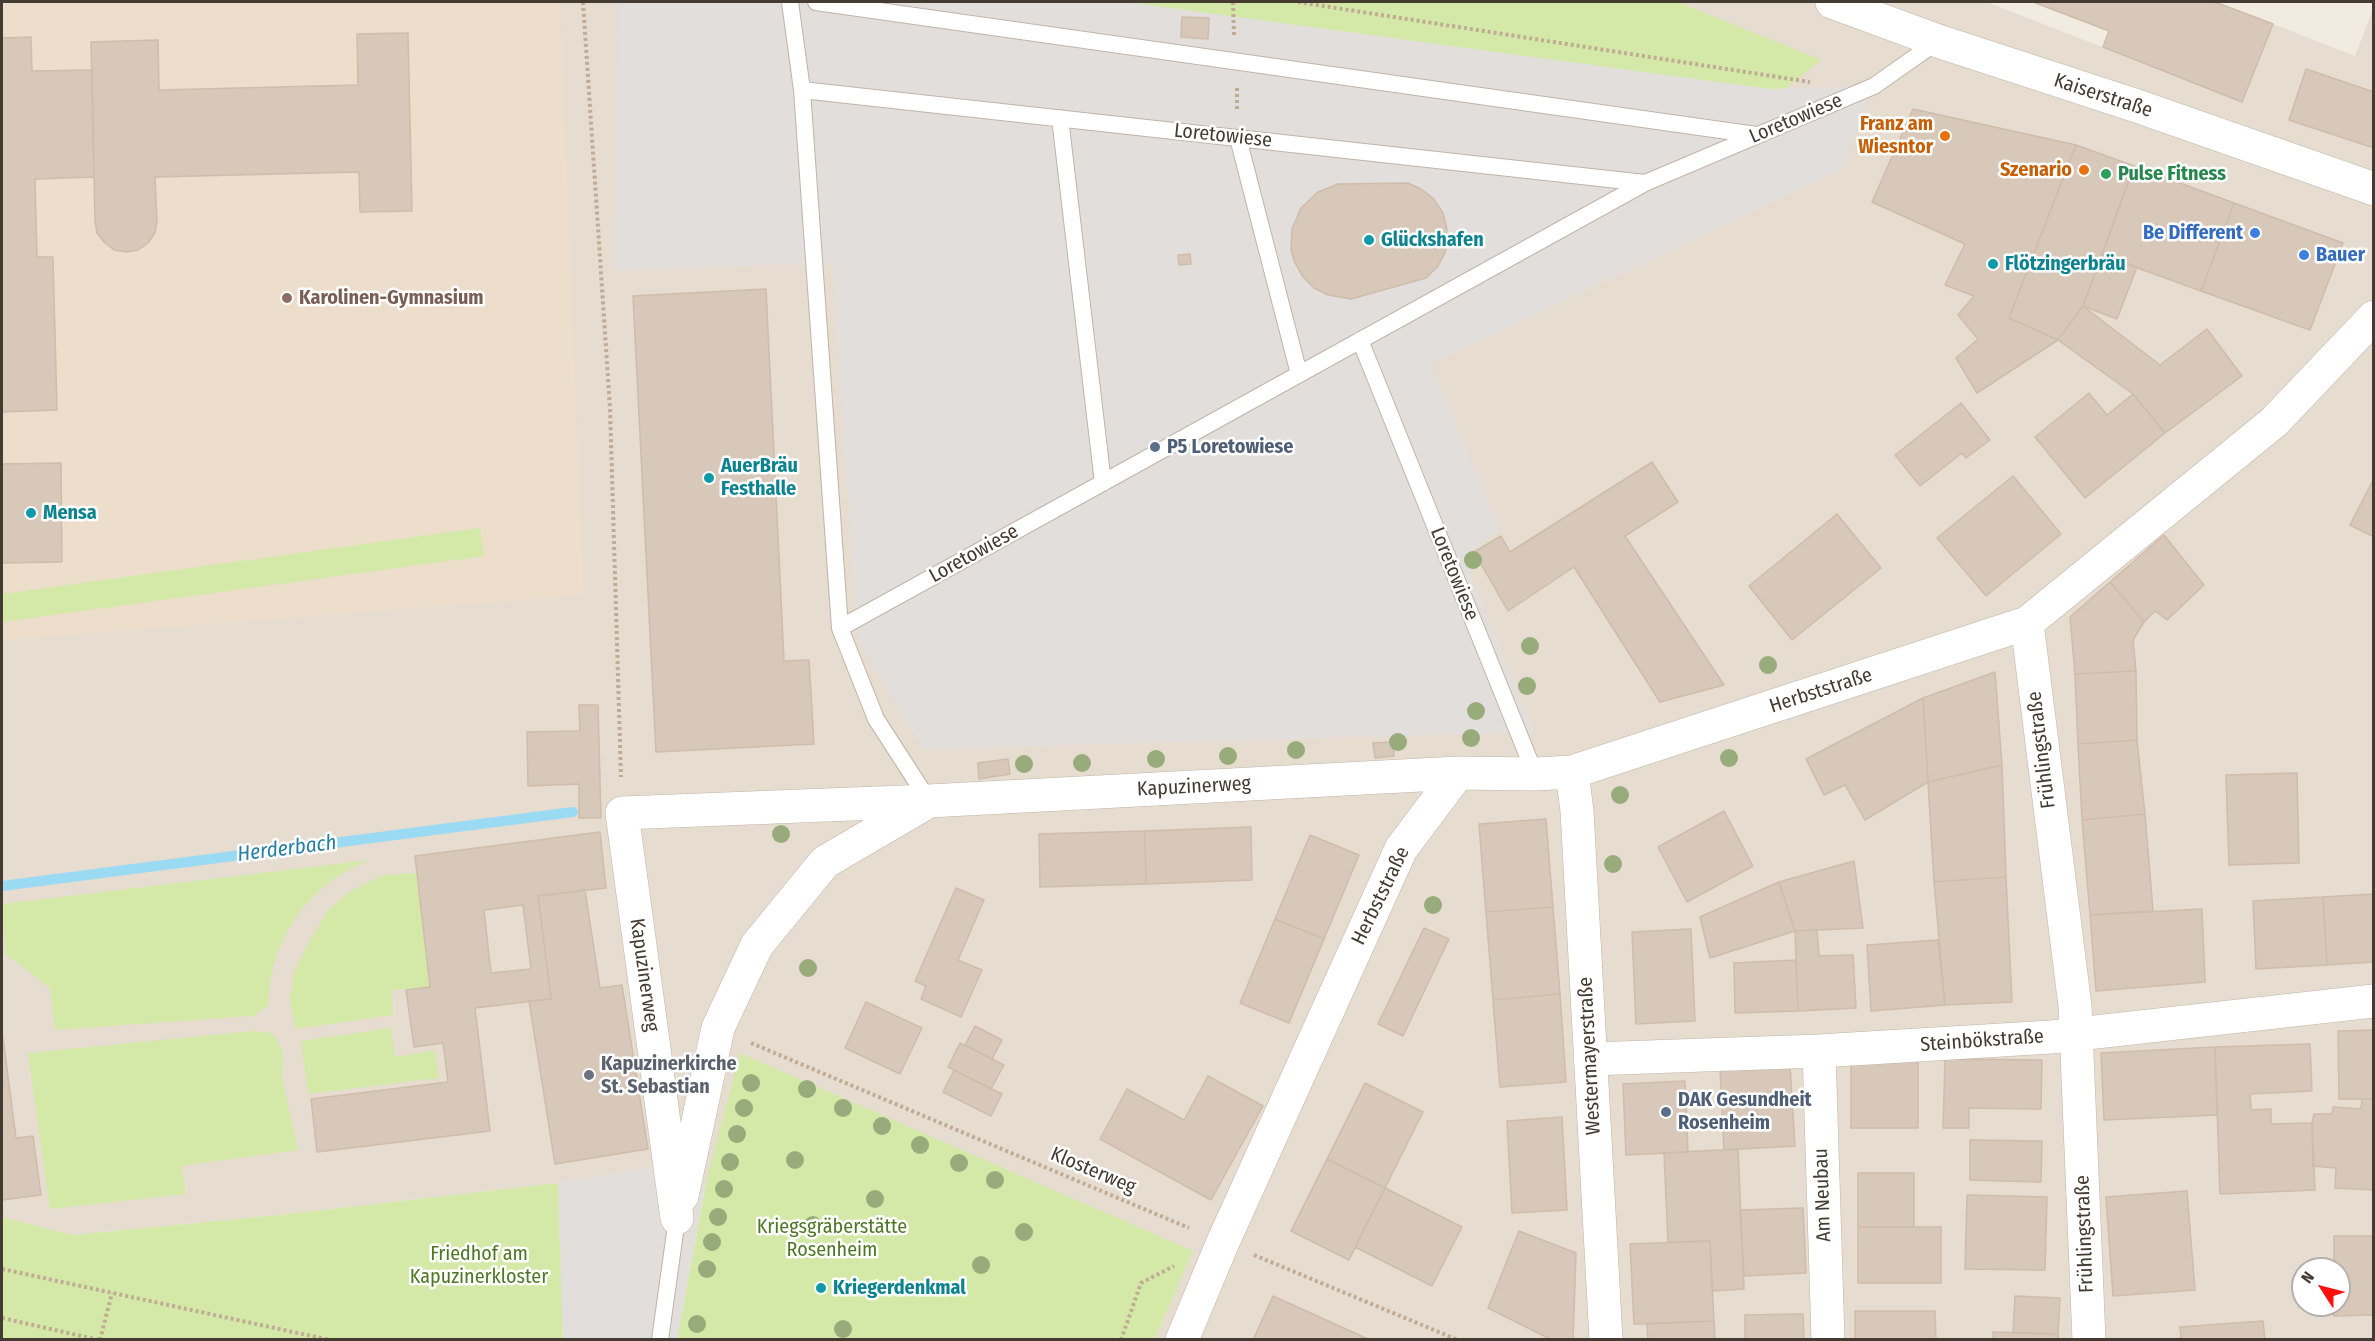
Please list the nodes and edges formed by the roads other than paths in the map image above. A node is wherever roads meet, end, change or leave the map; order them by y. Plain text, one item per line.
1 (790, 2) edge
2 (816, 2) edge
3 (1832, 2) edge
4 (1938, 41) junction
5 (802, 90) junction
6 (1060, 118) junction
7 (1757, 135) junction
8 (1238, 138) junction
9 (1645, 183) junction
10 (2373, 189) edge
11 (2373, 316) edge
12 (1360, 340) junction
13 (1299, 374) junction
14 (1103, 483) junction
15 (2027, 623) junction
16 (840, 628) junction
17 (1572, 772) junction
18 (1458, 773) junction
19 (1535, 774) junction
20 (929, 801) junction
21 (2373, 1001) edge
22 (2077, 1034) junction
23 (1819, 1051) junction
24 (1590, 1059) junction
25 (677, 1218) junction
26 (660, 1340) edge
27 (1182, 1340) edge
28 (1606, 1340) edge
29 (1828, 1340) edge
30 (2089, 1340) edge

1 - 5 lane
2 - 7 lane
3 - 4 street, Kaiserstraße
4 - 7 lane, Loretowiese
4 - 10 street, Kaiserstraße
5 - 6 lane, Loretowiese
5 - 16 lane
6 - 8 lane, Loretowiese
6 - 14 lane
7 - 9 lane, Loretowiese
8 - 9 lane, Loretowiese
8 - 13 lane
9 - 12 lane, Loretowiese
11 - 15 street
12 - 13 lane, Loretowiese
12 - 19 lane, Loretowiese
13 - 14 lane, Loretowiese
14 - 16 lane, Loretowiese
15 - 17 street, Herbststraße
15 - 22 street, Frühlingstraße
16 - 20 lane
17 - 19 street, Herbststraße
17 - 24 street, Westermayerstraße
18 - 19 street, Herbststraße
18 - 20 street, Kapuzinerweg
18 - 27 street, Herbststraße
20 - 25 street, Kapuzinerweg
20 - 25 street, Kapuzinerweg
21 - 22 street, Steinbökstraße
22 - 23 street, Steinbökstraße
22 - 30 street, Frühlingstraße
23 - 24 street, Steinbökstraße
23 - 29 street, Am Neubau
24 - 28 street, Westermayerstraße
25 - 26 lane

